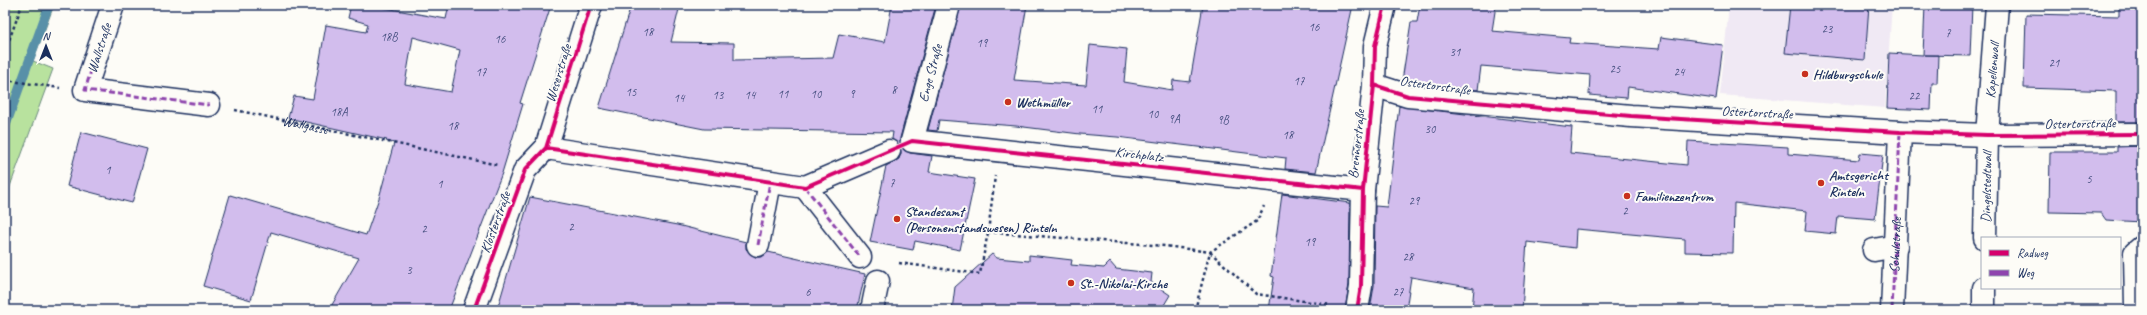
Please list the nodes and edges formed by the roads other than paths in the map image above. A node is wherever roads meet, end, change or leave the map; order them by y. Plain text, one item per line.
1 (113, 5) edge
2 (591, 5) edge
3 (949, 5) edge
4 (1385, 5) edge
5 (1997, 5) edge
6 (1374, 85) junction
7 (209, 105) road end
8 (1900, 132) junction
9 (2142, 134) edge
10 (1987, 135) junction
11 (912, 141) joint
12 (546, 148) junction
13 (889, 151) dead end
14 (770, 182) junction
15 (805, 187) junction
16 (1363, 190) junction
17 (1985, 237) edge
18 (758, 245) dead end
19 (1896, 246) junction
20 (2142, 247) edge
21 (1874, 250) dead end
22 (860, 257) dead end
23 (878, 281) dead end
24 (1984, 289) edge
25 (2136, 308) dead end
26 (474, 310) edge
27 (872, 310) edge
28 (1357, 310) edge
29 (1892, 310) edge
30 (1984, 310) edge

1 - 7 street, Wallstraße
2 - 12 street, Weserstraße
3 - 11 street, Enge Straße
4 - 6 street, Brennerstraße
5 - 10 street, Kapellenwall
6 - 8 street, Ostertorstraße
6 - 16 street, Brennerstraße
8 - 10 street, Ostertorstraße
8 - 19 street, Schulstraße
9 - 10 street, Ostertorstraße
10 - 17 street, Dingelstedtwall
11 - 16 street, Kirchplatz
12 - 14 street
12 - 26 street, Klosterstraße
13 - 15 street
14 - 15 street
14 - 18 street
15 - 22 street
16 - 28 street, Brennerstraße
19 - 21 street
19 - 29 street, Schulstraße
20 - 25 street
23 - 27 street
24 - 30 street

